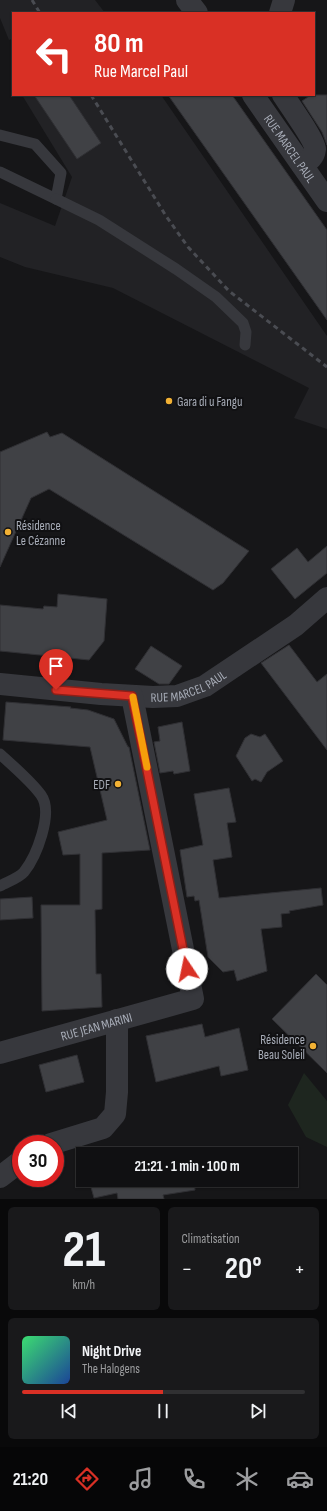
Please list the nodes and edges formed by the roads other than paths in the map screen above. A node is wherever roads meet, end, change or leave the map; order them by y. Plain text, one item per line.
1 (187, 0) edge
2 (284, 0) edge
3 (196, 12) edge
4 (280, 12) edge
5 (254, 96) edge
6 (284, 96) edge
7 (0, 135) edge
8 (302, 166) junction
9 (0, 172) edge
10 (56, 199) junction
11 (327, 201) edge
12 (245, 345) dead end
13 (327, 598) edge
14 (0, 684) edge
15 (132, 696) junction
16 (0, 754) edge
17 (0, 886) edge
18 (117, 1020) junction
19 (0, 1053) edge
20 (64, 1140) edge
21 (12, 1168) edge
22 (0, 1177) edge

1 - 3 street
2 - 4 street
5 - 8 street, RUE MARCEL PAUL
6 - 8 street
7 - 10 lane
8 - 11 street, RUE MARCEL PAUL
9 - 10 lane
10 - 12 lane
13 - 15 street, RUE MARCEL PAUL
14 - 15 street, RUE MARCEL PAUL
15 - 18 street, RUE JEAN MARINI
16 - 17 lane
18 - 19 street, RUE JEAN MARINI
18 - 20 street
21 - 22 street

